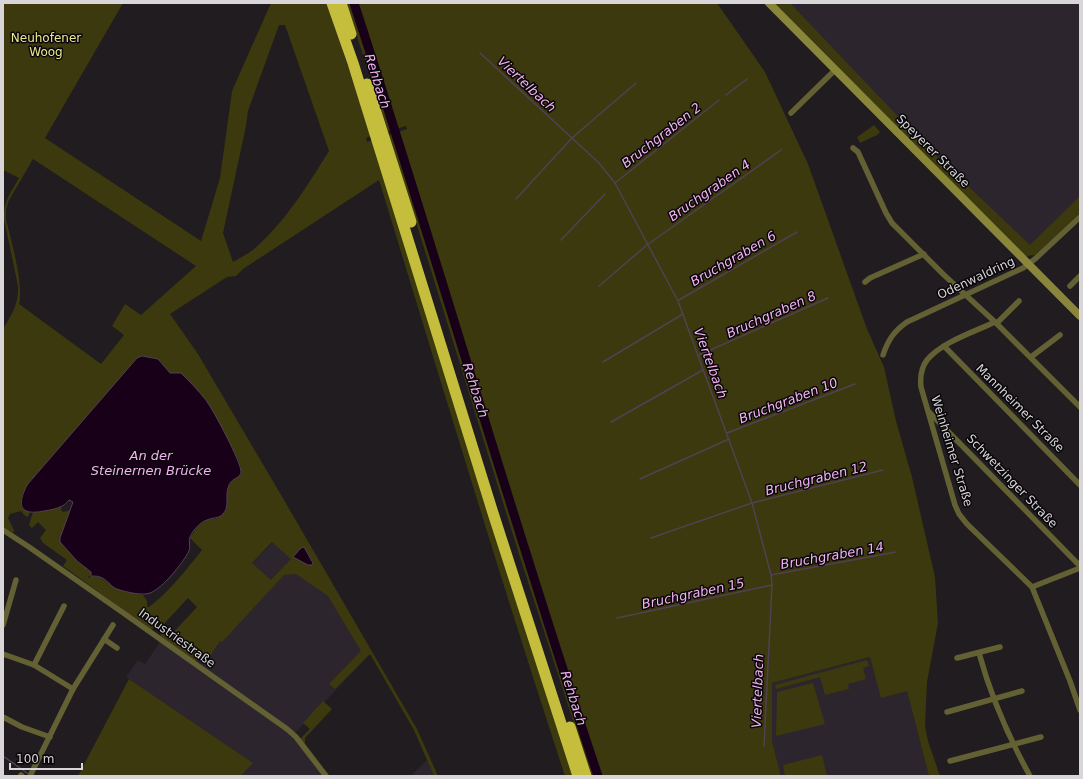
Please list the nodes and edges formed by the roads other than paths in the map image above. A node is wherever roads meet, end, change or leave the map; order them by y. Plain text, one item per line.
1 (332, 3) edge
2 (341, 3) edge
3 (769, 3) edge
4 (835, 70) junction
5 (791, 113) dead end
6 (853, 148) dead end
7 (1080, 217) edge
8 (924, 254) junction
9 (1028, 264) junction
10 (1080, 276) edge
11 (864, 282) dead end
12 (1070, 286) dead end
13 (967, 295) junction
14 (1020, 301) dead end
15 (1080, 316) edge
16 (996, 322) junction
17 (1060, 335) dead end
18 (944, 346) junction
19 (882, 355) dead end
20 (1031, 357) junction
21 (1080, 407) edge
22 (928, 411) junction
23 (1080, 485) edge
24 (3, 530) edge
25 (1080, 567) edge
26 (16, 580) dead end
27 (1032, 586) junction
28 (64, 606) dead end
29 (3, 625) edge
30 (113, 625) dead end
31 (104, 640) junction
32 (1000, 647) dead end
33 (117, 648) dead end
34 (980, 653) junction
35 (3, 654) edge
36 (957, 658) dead end
37 (34, 665) junction
38 (73, 689) junction
39 (1022, 691) dead end
40 (993, 700) junction
41 (1080, 710) edge
42 (947, 712) dead end
43 (3, 717) edge
44 (1041, 737) dead end
45 (50, 738) junction
46 (1013, 745) junction
47 (950, 761) dead end
48 (30, 776) edge
49 (326, 776) edge
50 (578, 776) edge
51 (586, 776) edge
52 (1030, 776) edge

1 - 50 highway
2 - 51 highway
3 - 4 street, Speyerer Straße
4 - 5 street
4 - 9 street, Speyerer Straße
6 - 8 street
7 - 9 street, Odenwaldring
8 - 11 street
8 - 13 street
9 - 13 street, Odenwaldring
9 - 15 street, Speyerer Straße
10 - 12 street
13 - 16 street
13 - 19 street, Odenwaldring
14 - 16 street, Weinheimer Straße
16 - 18 street, Weinheimer Straße
16 - 20 street
17 - 20 street
18 - 22 street, Weinheimer Straße
18 - 23 street, Mannheimer Straße
20 - 21 street
22 - 25 street, Schwetzinger Straße
22 - 27 street, Weinheimer Straße
24 - 49 street, Industriestraße
25 - 27 street
26 - 29 street
27 - 41 street, Weinheimer Straße
28 - 37 street
30 - 31 street
31 - 33 street
31 - 38 street
32 - 34 street
34 - 36 street
34 - 40 street
35 - 37 street
37 - 38 street
38 - 45 street
39 - 40 street
40 - 42 street
40 - 46 street
43 - 45 street
44 - 46 street
45 - 48 street
46 - 47 street
46 - 52 street

